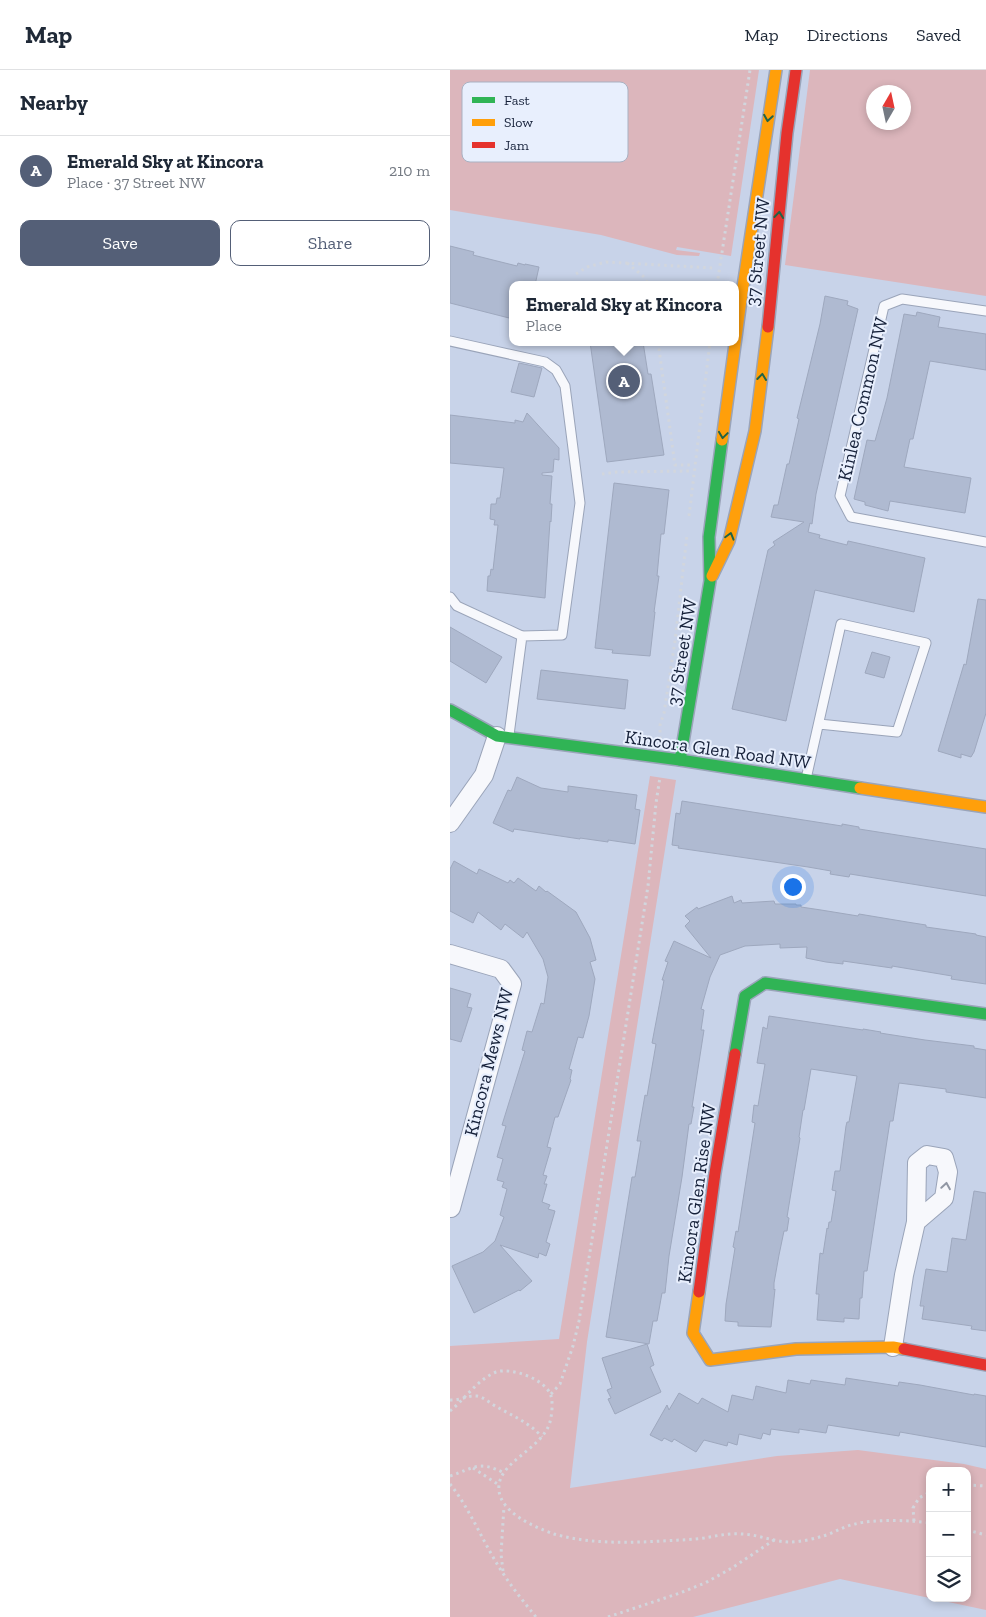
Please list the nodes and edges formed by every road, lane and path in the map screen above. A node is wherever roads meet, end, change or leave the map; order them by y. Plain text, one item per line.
1 (750, 70) edge
2 (776, 70) edge
3 (796, 70) edge
4 (626, 263) junction
5 (713, 268) dead end
6 (576, 274) dead end
7 (647, 281) edge
8 (718, 281) edge
9 (986, 310) edge
10 (739, 315) edge
11 (450, 340) edge
12 (659, 346) edge
13 (735, 346) edge
14 (690, 465) dead end
15 (689, 471) dead end
16 (602, 474) dead end
17 (986, 542) edge
18 (710, 580) junction
19 (450, 597) edge
20 (522, 636) junction
21 (450, 710) edge
22 (819, 724) junction
23 (503, 737) junction
24 (680, 760) junction
25 (660, 774) dead end
26 (806, 779) junction
27 (986, 807) edge
28 (450, 823) edge
29 (450, 954) edge
30 (986, 1014) edge
31 (451, 1208) edge
32 (916, 1222) dead end
33 (893, 1347) junction
34 (986, 1365) edge
35 (550, 1394) junction
36 (464, 1398) junction
37 (450, 1400) edge
38 (450, 1411) edge
39 (542, 1437) junction
40 (472, 1467) junction
41 (504, 1473) junction
42 (450, 1476) edge
43 (450, 1484) edge
44 (499, 1485) junction
45 (971, 1485) edge
46 (986, 1486) edge
47 (926, 1494) edge
48 (504, 1505) junction
49 (914, 1521) junction
50 (926, 1522) edge
51 (971, 1531) edge
52 (986, 1535) edge
53 (774, 1540) junction
54 (504, 1574) junction
55 (536, 1617) edge
56 (608, 1617) edge

1 - 8 path
2 -> 10 street, 37 Street NW
18 -> 3 street, 37 Street NW
4 - 5 path
4 - 6 path
4 - 7 path
9 - 17 lane, Kinlea Common NW
11 - 20 lane
12 - 14 path
13 -> 18 street, 37 Street NW
15 - 16 path
18 - 24 street, 37 Street NW
19 - 20 lane
20 - 23 lane
21 - 23 street, Kincora Glen Road NW
22 - 22 lane
22 - 26 lane
23 - 24 street, Kincora Glen Road NW
23 - 28 street
24 - 26 street, Kincora Glen Road NW
25 - 35 path
26 - 27 street, Kincora Glen Road NW
29 - 31 street, Kincora Mews NW
30 - 33 street, Kincora Glen Rise NW
32 - 33 street
33 - 34 street, Kincora Glen Rise NW
35 - 36 path
35 - 39 path
36 - 37 path
36 - 38 path
36 - 39 path
39 - 41 path
40 - 41 path
40 - 42 path
40 - 44 path
41 - 44 path
43 - 54 path
44 - 48 path
45 - 46 path
47 - 49 path
48 - 53 path
48 - 54 path
49 - 50 path
49 - 53 path
51 - 52 path
53 - 56 path
54 - 55 path

